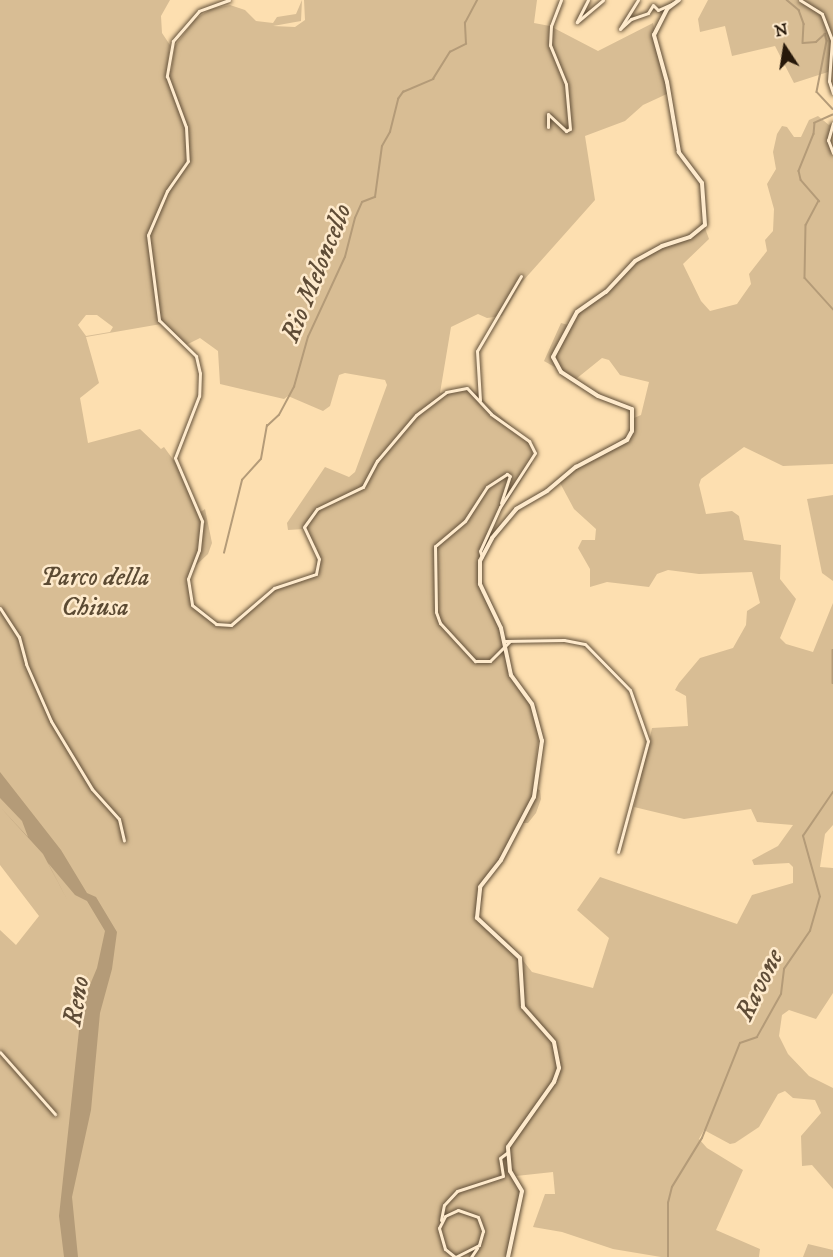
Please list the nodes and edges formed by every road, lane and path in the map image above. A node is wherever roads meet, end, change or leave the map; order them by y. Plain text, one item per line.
1 (229, 0) edge
2 (561, 0) edge
3 (588, 0) edge
4 (603, 0) edge
5 (638, 0) edge
6 (679, 0) edge
7 (800, 0) edge
8 (674, 3) junction
9 (833, 93) edge
10 (833, 123) edge
11 (548, 128) dead end
12 (833, 153) edge
13 (521, 276) dead end
14 (480, 402) junction
15 (500, 507) junction
16 (482, 557) junction
17 (0, 608) edge
18 (502, 632) junction
19 (502, 641) junction
20 (510, 641) junction
21 (505, 647) junction
22 (124, 840) dead end
23 (618, 852) dead end
24 (0, 1052) edge
25 (55, 1114) dead end
26 (508, 1152) junction
27 (441, 1222) junction
28 (479, 1245) junction
29 (471, 1257) edge
30 (508, 1257) edge

1 - 14 street
2 - 11 street
3 - 4 street
5 - 8 street
6 - 8 street
7 - 9 street
8 - 16 street
10 - 12 street
13 - 14 street
14 - 15 street
15 - 16 street
15 - 21 street
16 - 18 street
17 - 22 street
18 - 19 street
18 - 20 street
19 - 20 street
19 - 21 street
20 - 21 street
20 - 23 street
21 - 26 street
24 - 25 street
26 - 27 street
26 - 30 street
27 - 28 street
27 - 28 street
28 - 29 street

